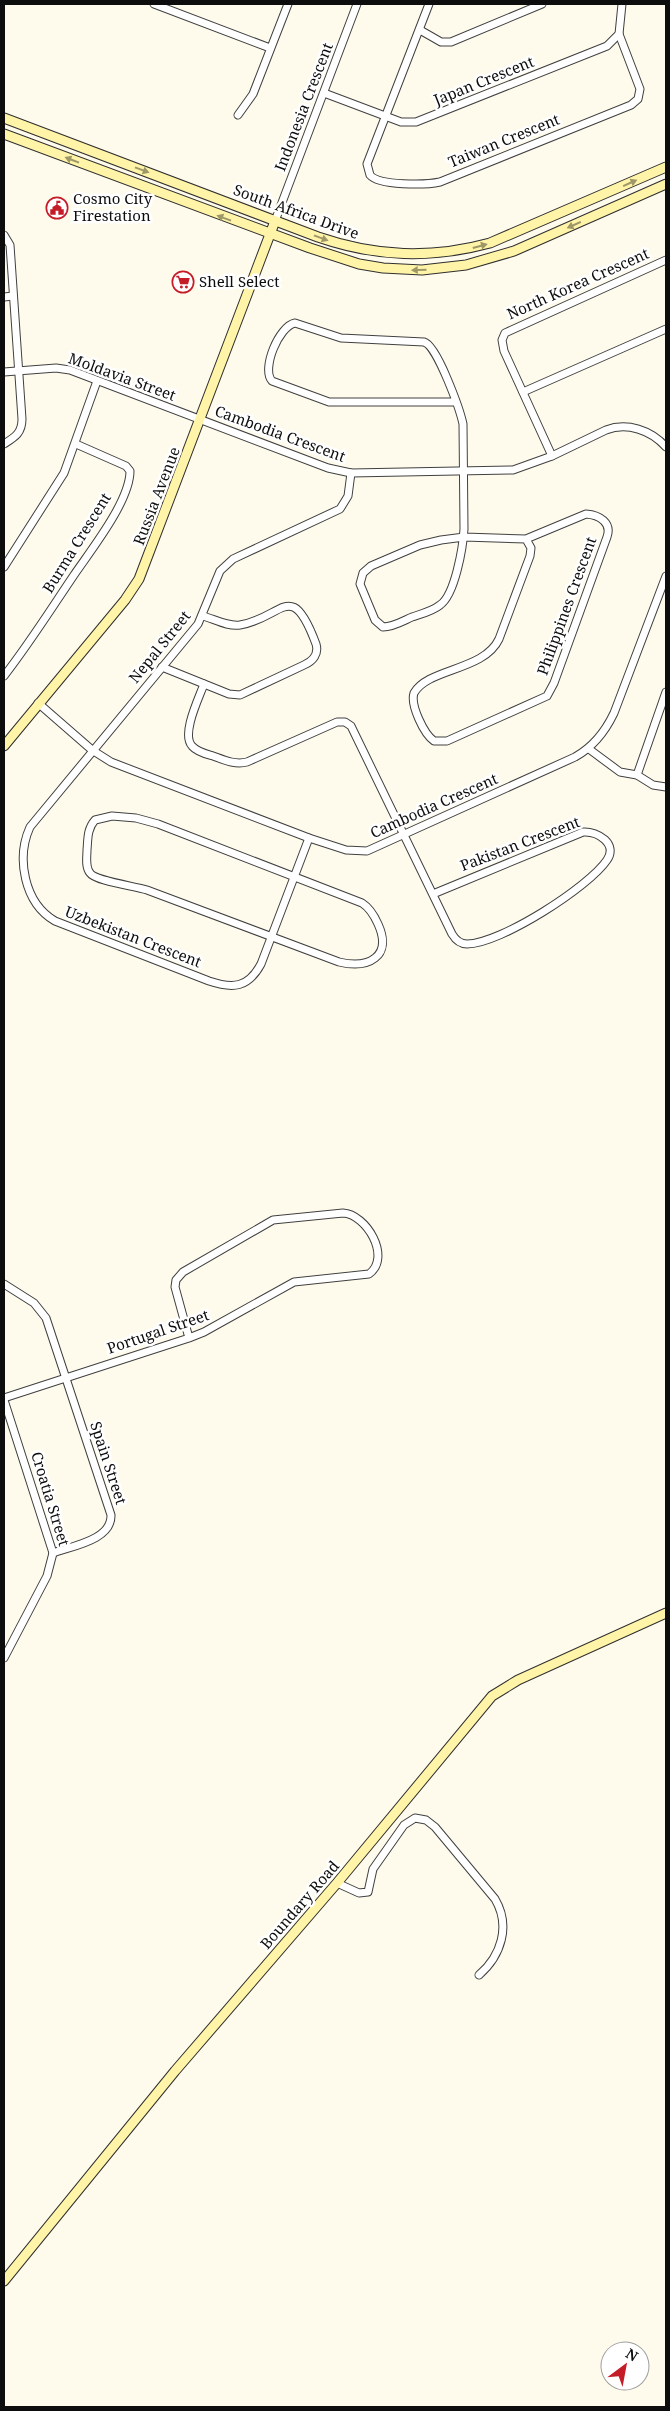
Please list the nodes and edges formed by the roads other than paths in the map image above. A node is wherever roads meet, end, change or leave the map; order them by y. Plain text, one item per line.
1 (154, 4) edge
2 (288, 4) edge
3 (357, 4) edge
4 (430, 4) edge
5 (542, 4) edge
6 (622, 4) edge
7 (420, 30) junction
8 (619, 34) junction
9 (270, 48) junction
10 (324, 94) junction
11 (238, 115) dead end
12 (385, 117) junction
13 (4, 118) edge
14 (4, 134) edge
15 (666, 167) edge
16 (666, 184) edge
17 (275, 221) junction
18 (270, 234) junction
19 (4, 235) edge
20 (666, 260) edge
21 (13, 296) junction
22 (4, 297) edge
23 (666, 329) edge
24 (19, 371) junction
25 (4, 372) edge
26 (97, 381) junction
27 (524, 392) junction
28 (456, 402) junction
29 (200, 420) junction
30 (4, 444) edge
31 (76, 444) junction
32 (666, 447) edge
33 (552, 456) junction
34 (462, 472) junction
35 (351, 473) junction
36 (464, 538) junction
37 (526, 539) junction
38 (4, 567) edge
39 (666, 576) edge
40 (203, 616) junction
41 (162, 667) junction
42 (4, 676) edge
43 (204, 684) junction
44 (666, 692) edge
45 (38, 703) junction
46 (4, 746) edge
47 (589, 748) junction
48 (92, 750) junction
49 (636, 775) junction
50 (666, 787) edge
51 (405, 835) junction
52 (309, 838) junction
53 (294, 877) junction
54 (433, 894) junction
55 (271, 936) junction
56 (4, 1284) edge
57 (189, 1338) junction
58 (65, 1378) junction
59 (4, 1399) edge
60 (53, 1553) junction
61 (666, 1613) edge
62 (4, 1658) edge
63 (337, 1883) junction
64 (479, 1975) dead end
65 (4, 2281) edge

1 - 9 street
2 - 9 street
3 - 10 street, Indonesia Crescent
4 - 7 street
5 - 7 street
6 - 8 street
7 - 12 street
8 - 12 street, Japan Crescent
8 - 12 street, Taiwan Crescent
9 - 11 street
10 - 12 street, Japan Crescent
10 - 17 street, Indonesia Crescent
13 -> 17 street, South Africa Drive
18 -> 14 street, South Africa Drive
17 -> 15 street, South Africa Drive
16 -> 18 street, South Africa Drive
17 - 18 street, Russia Avenue
18 - 29 street, Russia Avenue
19 - 21 street
20 - 27 street, North Korea Crescent
21 - 22 street
21 - 24 street
23 - 27 street
24 - 25 street, Moldavia Street
24 - 26 street, Moldavia Street
24 - 30 street
26 - 29 street, Moldavia Street
26 - 31 street
27 - 33 street, North Korea Crescent
28 - 28 street
28 - 34 street
29 - 35 street, Cambodia Crescent
29 - 45 street, Russia Avenue
31 - 38 street
31 - 42 street, Burma Crescent
32 - 33 street, Cambodia Crescent
33 - 34 street, Cambodia Crescent
34 - 35 street, Cambodia Crescent
34 - 36 street
35 - 40 street, Nepal Street
36 - 36 street, Philippines Crescent
36 - 37 street, Philippines Crescent
37 - 37 street, Philippines Crescent
39 - 47 street, Cambodia Crescent
40 - 41 street, Nepal Street
40 - 43 street
41 - 43 street
41 - 48 street, Nepal Street
43 - 51 street, Pakistan Crescent
44 - 49 street
45 - 46 street, Russia Avenue
45 - 48 street, Cambodia Crescent
47 - 49 street
47 - 51 street, Cambodia Crescent
48 - 52 street, Cambodia Crescent
48 - 55 street, Uzbekistan Crescent
49 - 50 street
51 - 52 street, Cambodia Crescent
51 - 54 street, Pakistan Crescent
52 - 53 street, Uzbekistan Crescent
53 - 55 street, Uzbekistan Crescent
53 - 55 street
53 - 55 street
54 - 54 street, Pakistan Crescent
56 - 58 street
57 - 57 street, Portugal Street
57 - 58 street, Portugal Street
58 - 59 street, Portugal Street
58 - 60 street, Spain Street
59 - 60 street, Croatia Street
60 - 62 street, Croatia Street
61 - 63 street, Boundary Road
63 - 64 street
63 - 65 street, Boundary Road

